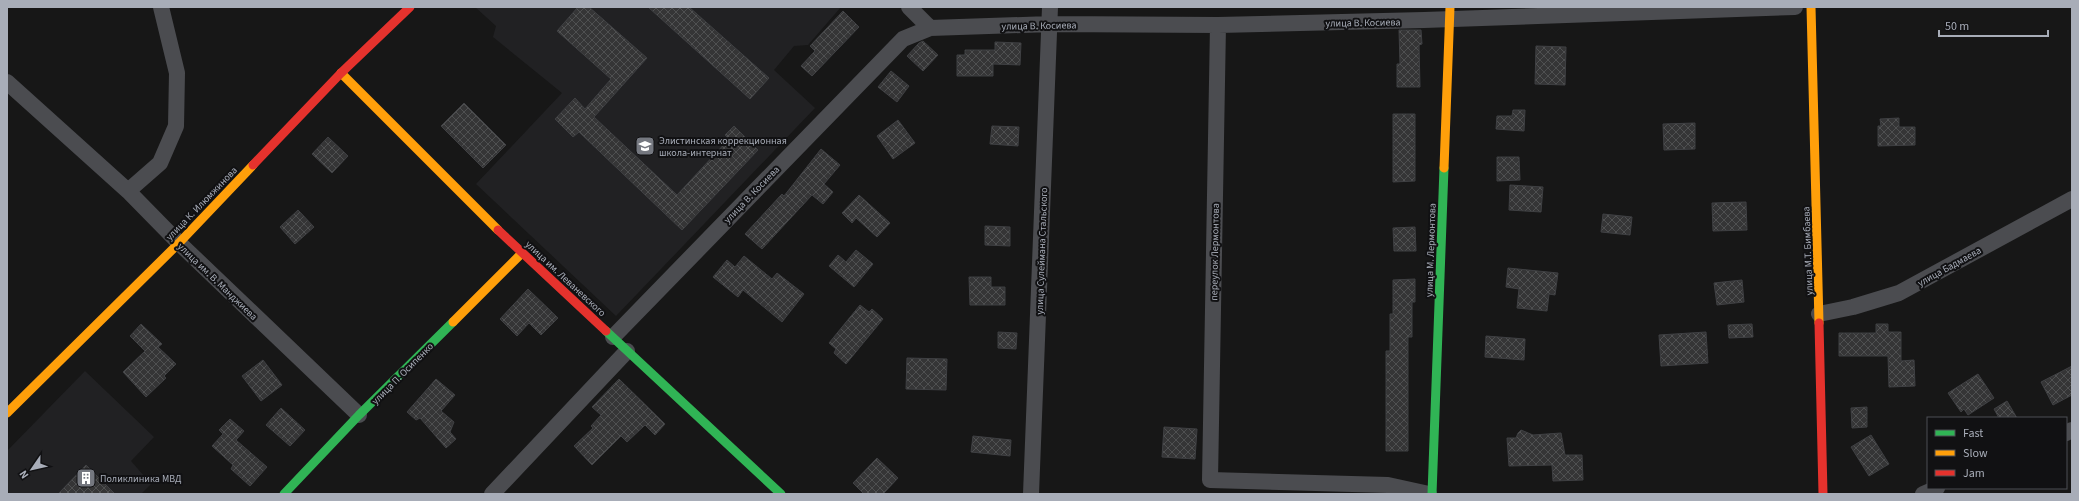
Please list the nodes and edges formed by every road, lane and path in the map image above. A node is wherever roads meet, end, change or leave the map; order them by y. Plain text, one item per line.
1 (161, 7) edge
2 (410, 7) edge
3 (909, 7) edge
4 (1050, 7) edge
5 (1795, 7) edge
6 (1811, 7) edge
7 (1450, 13) edge
8 (1050, 24) junction
9 (1218, 25) junction
10 (930, 28) junction
11 (341, 73) junction
12 (7, 82) edge
13 (128, 191) junction
14 (2072, 199) edge
15 (179, 243) junction
16 (522, 253) junction
17 (1819, 314) junction
18 (613, 337) junction
19 (627, 351) junction
20 (7, 413) edge
21 (359, 415) junction
22 (768, 482) junction
23 (1935, 489) edge
24 (761, 490) dead end
25 (284, 494) edge
26 (492, 494) edge
27 (781, 494) edge
28 (1031, 494) edge
29 (1430, 494) edge
30 (1823, 494) edge
31 (1923, 494) edge

1 - 13 street
2 - 11 street, улица К. Илюмжинова
3 - 10 street
4 - 8 street, улица Сулеймана Стальского
5 - 7 street, улица В. Косиева
6 - 17 street, улица М.Т. Бимбаева
7 - 9 street, улица В. Косиева
7 - 29 street, улица М. Лермонтова
8 - 9 street, улица В. Косиева
8 - 10 street, улица В. Косиева
8 - 28 street, улица Сулеймана Стальского
9 - 29 street, переулок Лермонтова
10 - 18 street, улица В. Косиева
11 - 15 street, улица К. Илюмжинова
11 - 16 street, улица им. Леваневского
12 - 13 street, улица им. В. Манджиева
13 - 15 street, улица им. В. Манджиева
14 - 17 street, улица Бадмаева
15 - 20 street, улица К. Илюмжинова
15 - 21 street, улица им. В. Манджиева
16 - 18 street, улица им. Леваневского
16 - 21 street, улица П. Осипенко
17 - 30 street, улица М.Т. Бимбаева
18 - 19 street, улица им. Леваневского
19 - 22 street, улица им. Леваневского
19 - 26 street
21 - 25 street, улица П. Осипенко
22 - 24 street
22 - 27 street, улица им. Леваневского
23 - 31 street

